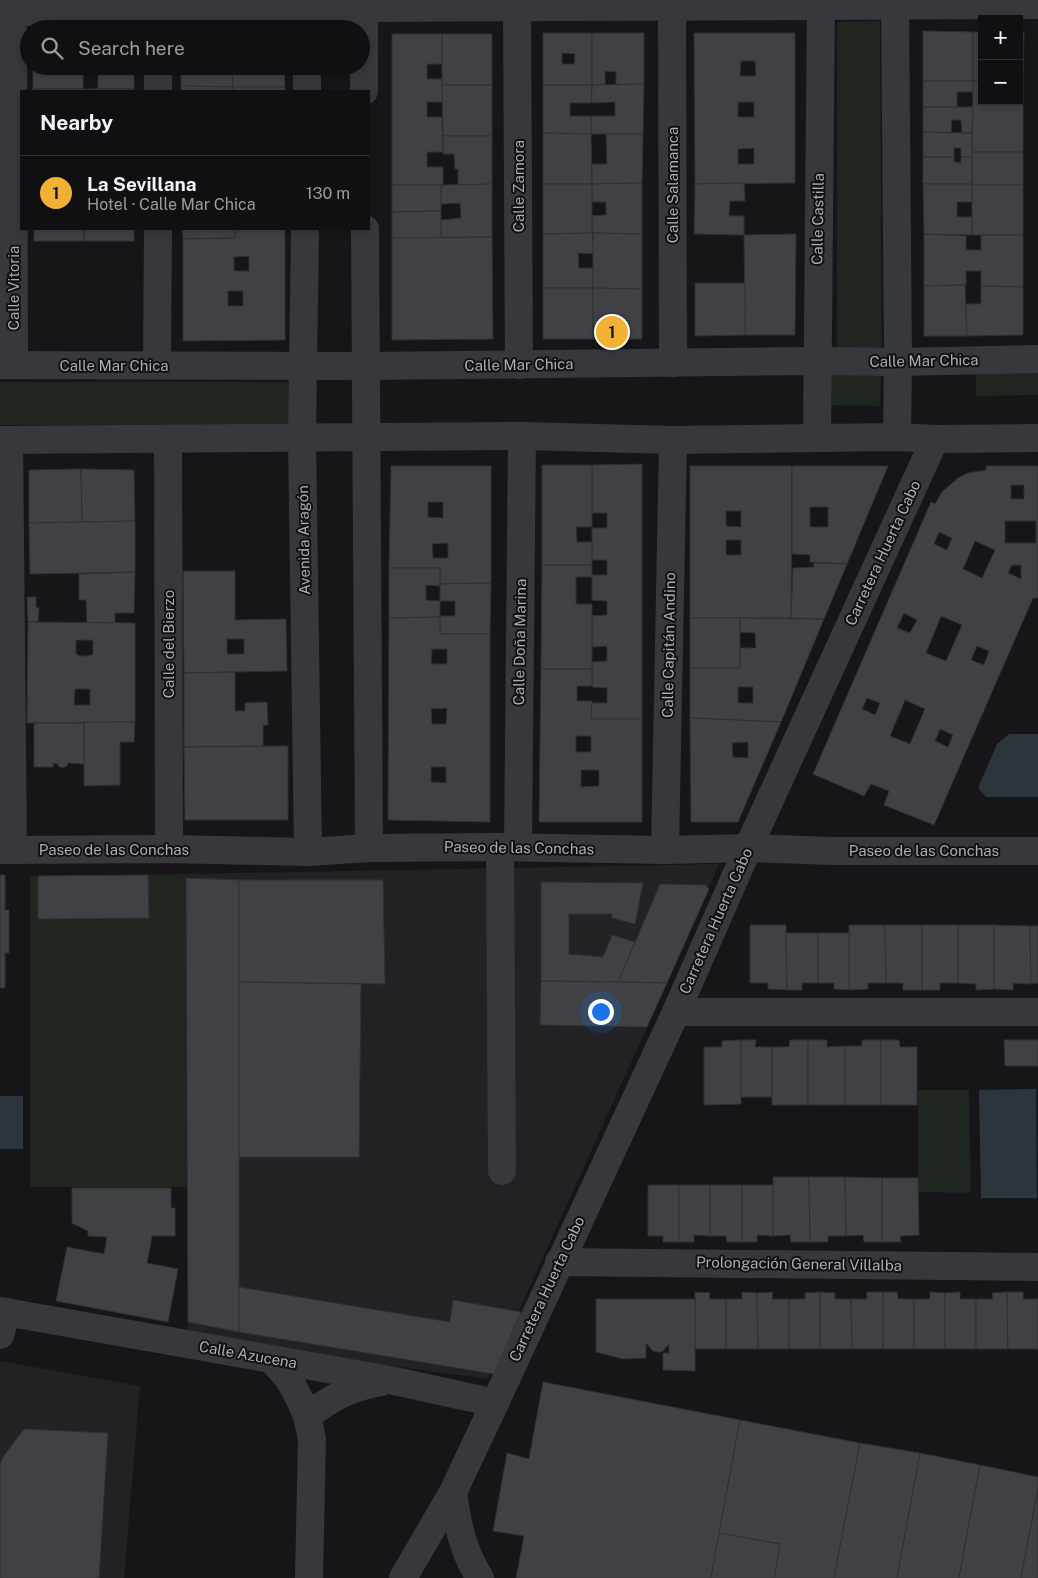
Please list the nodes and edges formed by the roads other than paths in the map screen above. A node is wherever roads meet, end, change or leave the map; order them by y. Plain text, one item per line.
1 (821, 3) edge
2 (896, 3) edge
3 (364, 4) edge
4 (1038, 5) edge
5 (9, 8) edge
6 (517, 8) junction
7 (674, 8) junction
8 (308, 13) edge
9 (147, 20) edge
10 (177, 20) edge
11 (364, 20) edge
12 (158, 75) edge
13 (307, 75) edge
14 (364, 75) edge
15 (158, 90) edge
16 (307, 90) edge
17 (364, 90) edge
18 (158, 230) edge
19 (305, 230) edge
20 (365, 230) edge
21 (1038, 359) edge
22 (816, 361) junction
23 (898, 362) junction
24 (673, 364) junction
25 (7, 365) edge
26 (157, 365) junction
27 (518, 365) junction
28 (303, 366) junction
29 (366, 366) junction
30 (522, 436) junction
31 (302, 437) junction
32 (897, 437) junction
33 (366, 438) junction
34 (817, 438) junction
35 (1038, 438) edge
36 (168, 439) junction
37 (935, 439) junction
38 (4, 440) edge
39 (673, 440) junction
40 (509, 847) junction
41 (369, 848) junction
42 (748, 848) junction
43 (169, 849) junction
44 (7, 850) edge
45 (666, 850) junction
46 (1038, 851) edge
47 (308, 852) junction
48 (676, 1012) junction
49 (1038, 1012) edge
50 (502, 1171) dead end
51 (559, 1262) junction
52 (1038, 1267) edge
53 (2, 1320) edge
54 (271, 1359) junction
55 (390, 1380) junction
56 (495, 1403) junction
57 (307, 1416) junction
58 (453, 1492) junction
59 (309, 1578) edge
60 (403, 1578) edge
61 (480, 1578) edge

1 - 2 street
1 - 7 street
1 - 22 street, Calle Castilla
2 - 4 street
2 - 23 street
3 - 6 street
3 - 8 street
3 - 11 street
5 - 9 street
5 - 25 street, Calle Vitoria
6 - 7 street
6 - 27 street, Calle Zamora
7 - 24 street, Calle Salamanca
8 - 10 street
12 - 15 street
13 - 16 street
14 - 17 street
18 - 26 street
19 - 28 street, Avenida Aragón
20 - 29 street
21 - 23 street, Calle Mar Chica
22 - 23 street, Calle Mar Chica
22 - 24 street, Calle Mar Chica
22 - 34 street, Calle Castilla
23 - 32 street
24 - 27 street, Calle Mar Chica
25 - 26 street, Calle Mar Chica
26 - 28 street, Calle Mar Chica
27 - 29 street, Calle Mar Chica
28 - 29 street, Calle Mar Chica
28 - 31 street, Avenida Aragón
29 - 33 street
30 - 33 street
30 - 39 street
30 - 40 street, Calle Doña Marina
31 - 33 street
31 - 36 street
31 - 47 street, Avenida Aragón
32 - 34 street
32 - 37 street
33 - 41 street
34 - 39 street
35 - 37 street
36 - 38 street
36 - 43 street, Calle del Bierzo
37 - 42 street, Carretera Huerta Cabo
38 - 44 street
39 - 45 street, Calle Capitán Andino
40 - 41 street, Paseo de las Conchas
40 - 45 street, Paseo de las Conchas
40 - 50 street, Calle Doña Marina
41 - 47 street, Paseo de las Conchas
42 - 45 street, Paseo de las Conchas
42 - 46 street, Paseo de las Conchas
42 - 48 street, Carretera Huerta Cabo
43 - 44 street, Paseo de las Conchas
43 - 47 street, Paseo de las Conchas
48 - 49 street
48 - 51 street, Carretera Huerta Cabo
51 - 52 street, Prolongación General Villalba
51 - 56 street, Carretera Huerta Cabo
53 - 54 street, Calle Azucena
54 - 55 street, Calle Azucena
54 - 57 street
55 - 56 street, Calle Azucena
55 - 57 street
56 - 58 street, Carretera Huerta Cabo
57 - 59 street
58 - 60 street, Carretera Huerta Cabo
58 - 61 street

